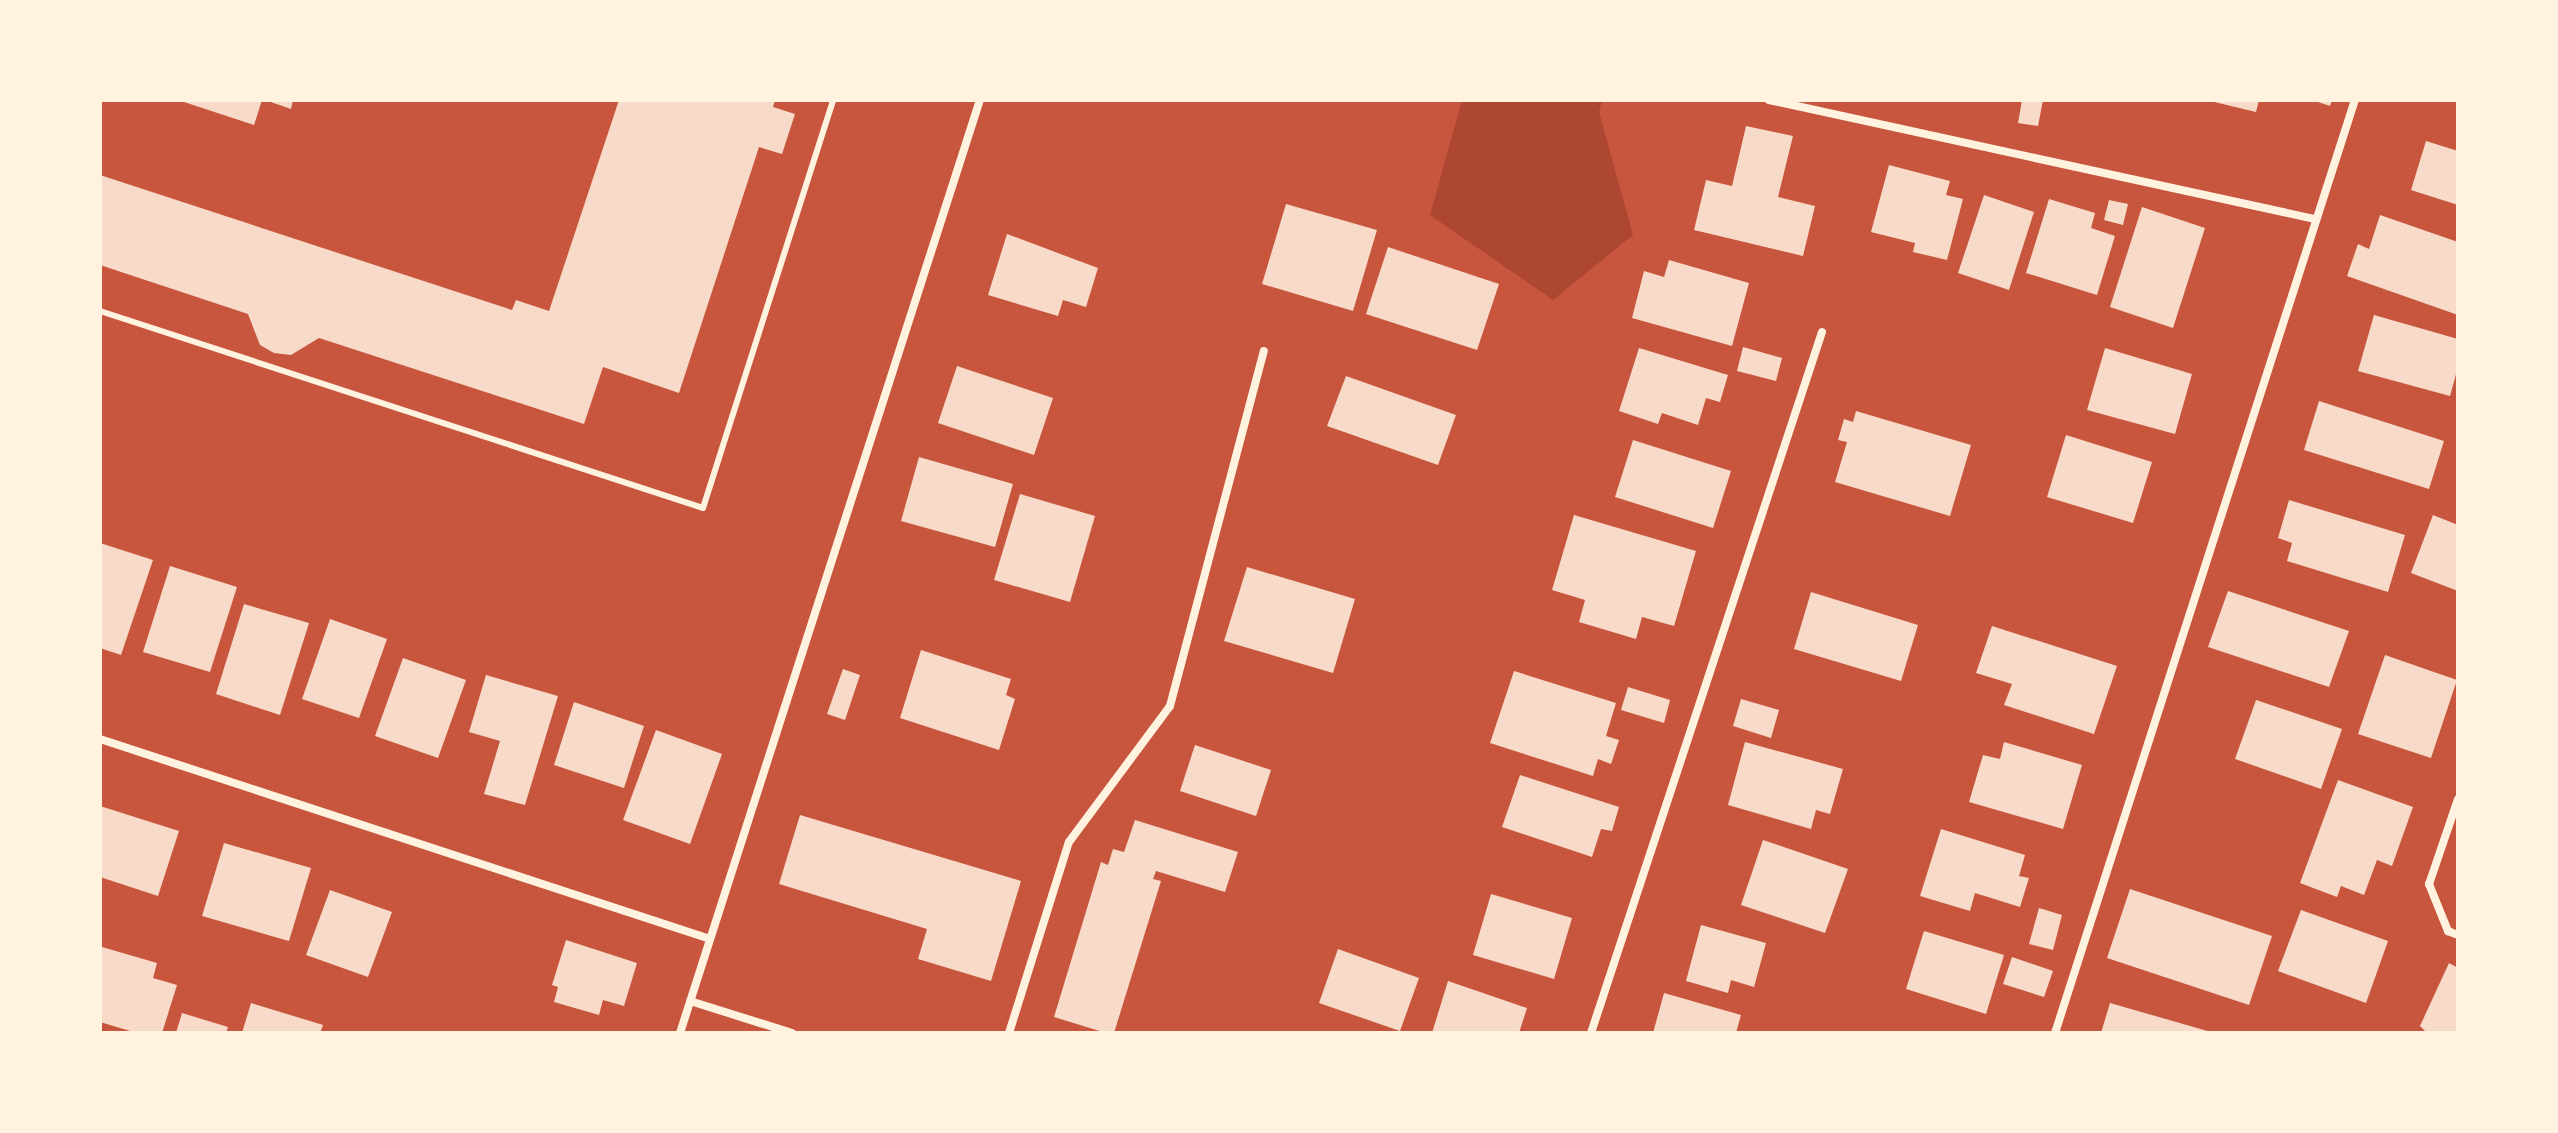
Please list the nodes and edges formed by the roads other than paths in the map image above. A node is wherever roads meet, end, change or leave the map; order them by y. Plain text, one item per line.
1 (833, 100) edge
2 (980, 100) edge
3 (1769, 100) edge
4 (2355, 100) edge
5 (2315, 219) junction
6 (100, 311) edge
7 (1822, 332) dead end
8 (1264, 351) dead end
9 (100, 739) edge
10 (2458, 799) edge
11 (2458, 935) edge
12 (707, 938) junction
13 (690, 1001) junction
14 (680, 1033) edge
15 (792, 1033) edge
16 (1009, 1033) edge
17 (1591, 1033) edge
18 (2055, 1033) edge

1 - 6 lane
2 - 12 street
3 - 5 street
4 - 5 street
5 - 18 street
7 - 17 street
8 - 16 street
9 - 12 street
10 - 11 street
12 - 13 street
13 - 14 street
13 - 15 street

